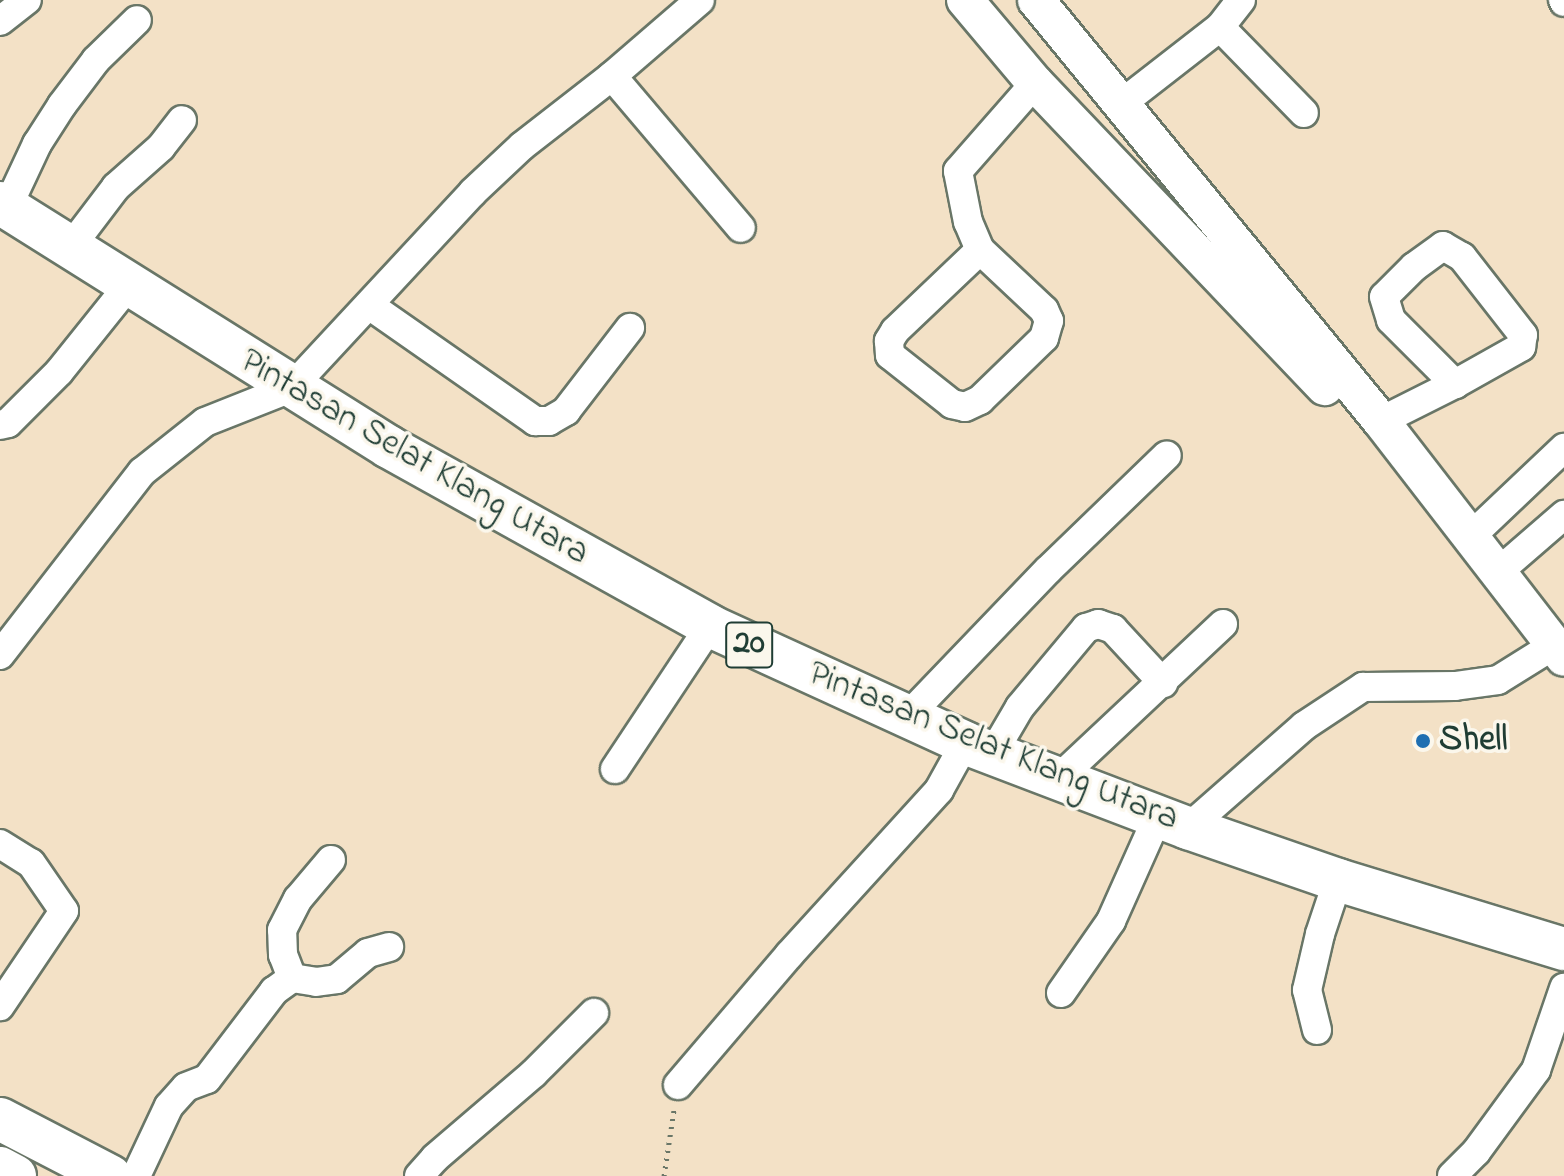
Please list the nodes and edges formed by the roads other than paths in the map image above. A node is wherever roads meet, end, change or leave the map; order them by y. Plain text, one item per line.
1 (27, 0) edge
2 (700, 0) edge
3 (965, 0) edge
4 (1036, 0) edge
5 (1241, 0) edge
6 (137, 20) dead end
7 (0, 21) edge
8 (1220, 27) junction
9 (612, 76) junction
10 (1035, 83) junction
11 (1121, 104) junction
12 (1304, 113) dead end
13 (182, 120) dead end
14 (3, 206) edge
15 (741, 228) dead end
16 (69, 249) junction
17 (980, 250) junction
18 (128, 286) junction
19 (369, 305) junction
20 (630, 328) dead end
21 (1455, 384) junction
22 (291, 388) junction
23 (1381, 421) junction
24 (0, 425) edge
25 (1564, 448) edge
26 (1167, 455) dead end
27 (1564, 515) edge
28 (1469, 538) junction
29 (1497, 573) junction
30 (1223, 624) dead end
31 (710, 626) junction
32 (1559, 652) edge
33 (0, 655) edge
34 (1163, 683) junction
35 (906, 718) junction
36 (979, 748) junction
37 (615, 769) dead end
38 (1059, 778) junction
39 (1173, 822) junction
40 (0, 844) edge
41 (331, 860) dead end
42 (1338, 880) junction
43 (389, 947) dead end
44 (1564, 949) edge
45 (292, 978) junction
46 (1564, 988) edge
47 (1061, 993) dead end
48 (0, 1006) edge
49 (594, 1013) dead end
50 (1317, 1030) dead end
51 (678, 1085) road end
52 (0, 1119) edge
53 (0, 1168) edge
54 (15, 1176) edge
55 (110, 1176) edge
56 (136, 1176) edge
57 (419, 1176) edge
58 (1452, 1176) edge

1 - 7 street
2 - 9 street
3 - 10 main road
4 - 11 main road
5 - 8 street
6 - 14 street
8 - 11 street
8 - 12 street
9 - 15 street
9 - 19 street
10 - 17 street
10 - 28 main road
11 - 23 main road
13 - 16 street
14 - 16 highway, Pintasan Selat Klang Utara / 20
16 - 18 highway, Pintasan Selat Klang Utara / 20
17 - 17 street
18 - 22 highway, Pintasan Selat Klang Utara / 20
18 - 24 street
19 - 20 street
19 - 22 street
21 - 21 street
21 - 23 street
22 - 31 highway, Pintasan Selat Klang Utara / 20
22 - 33 street
23 - 28 main road
25 - 28 street
26 - 35 street
27 - 29 street
28 - 29 main road
29 - 32 main road
30 - 34 street
31 - 35 highway, Pintasan Selat Klang Utara / 20
31 - 37 street
32 - 39 street
34 - 36 street
34 - 38 street
35 - 36 highway, Pintasan Selat Klang Utara / 20
36 - 38 highway, Pintasan Selat Klang Utara / 20
36 - 51 street
38 - 39 highway, Pintasan Selat Klang Utara / 20
39 - 42 highway, Pintasan Selat Klang Utara / 20
39 - 47 street
40 - 48 street
41 - 45 street
42 - 44 highway, Pintasan Selat Klang Utara / 20
42 - 50 street
43 - 45 street
45 - 56 street
46 - 58 street
49 - 57 street
52 - 55 highway
53 - 54 highway

